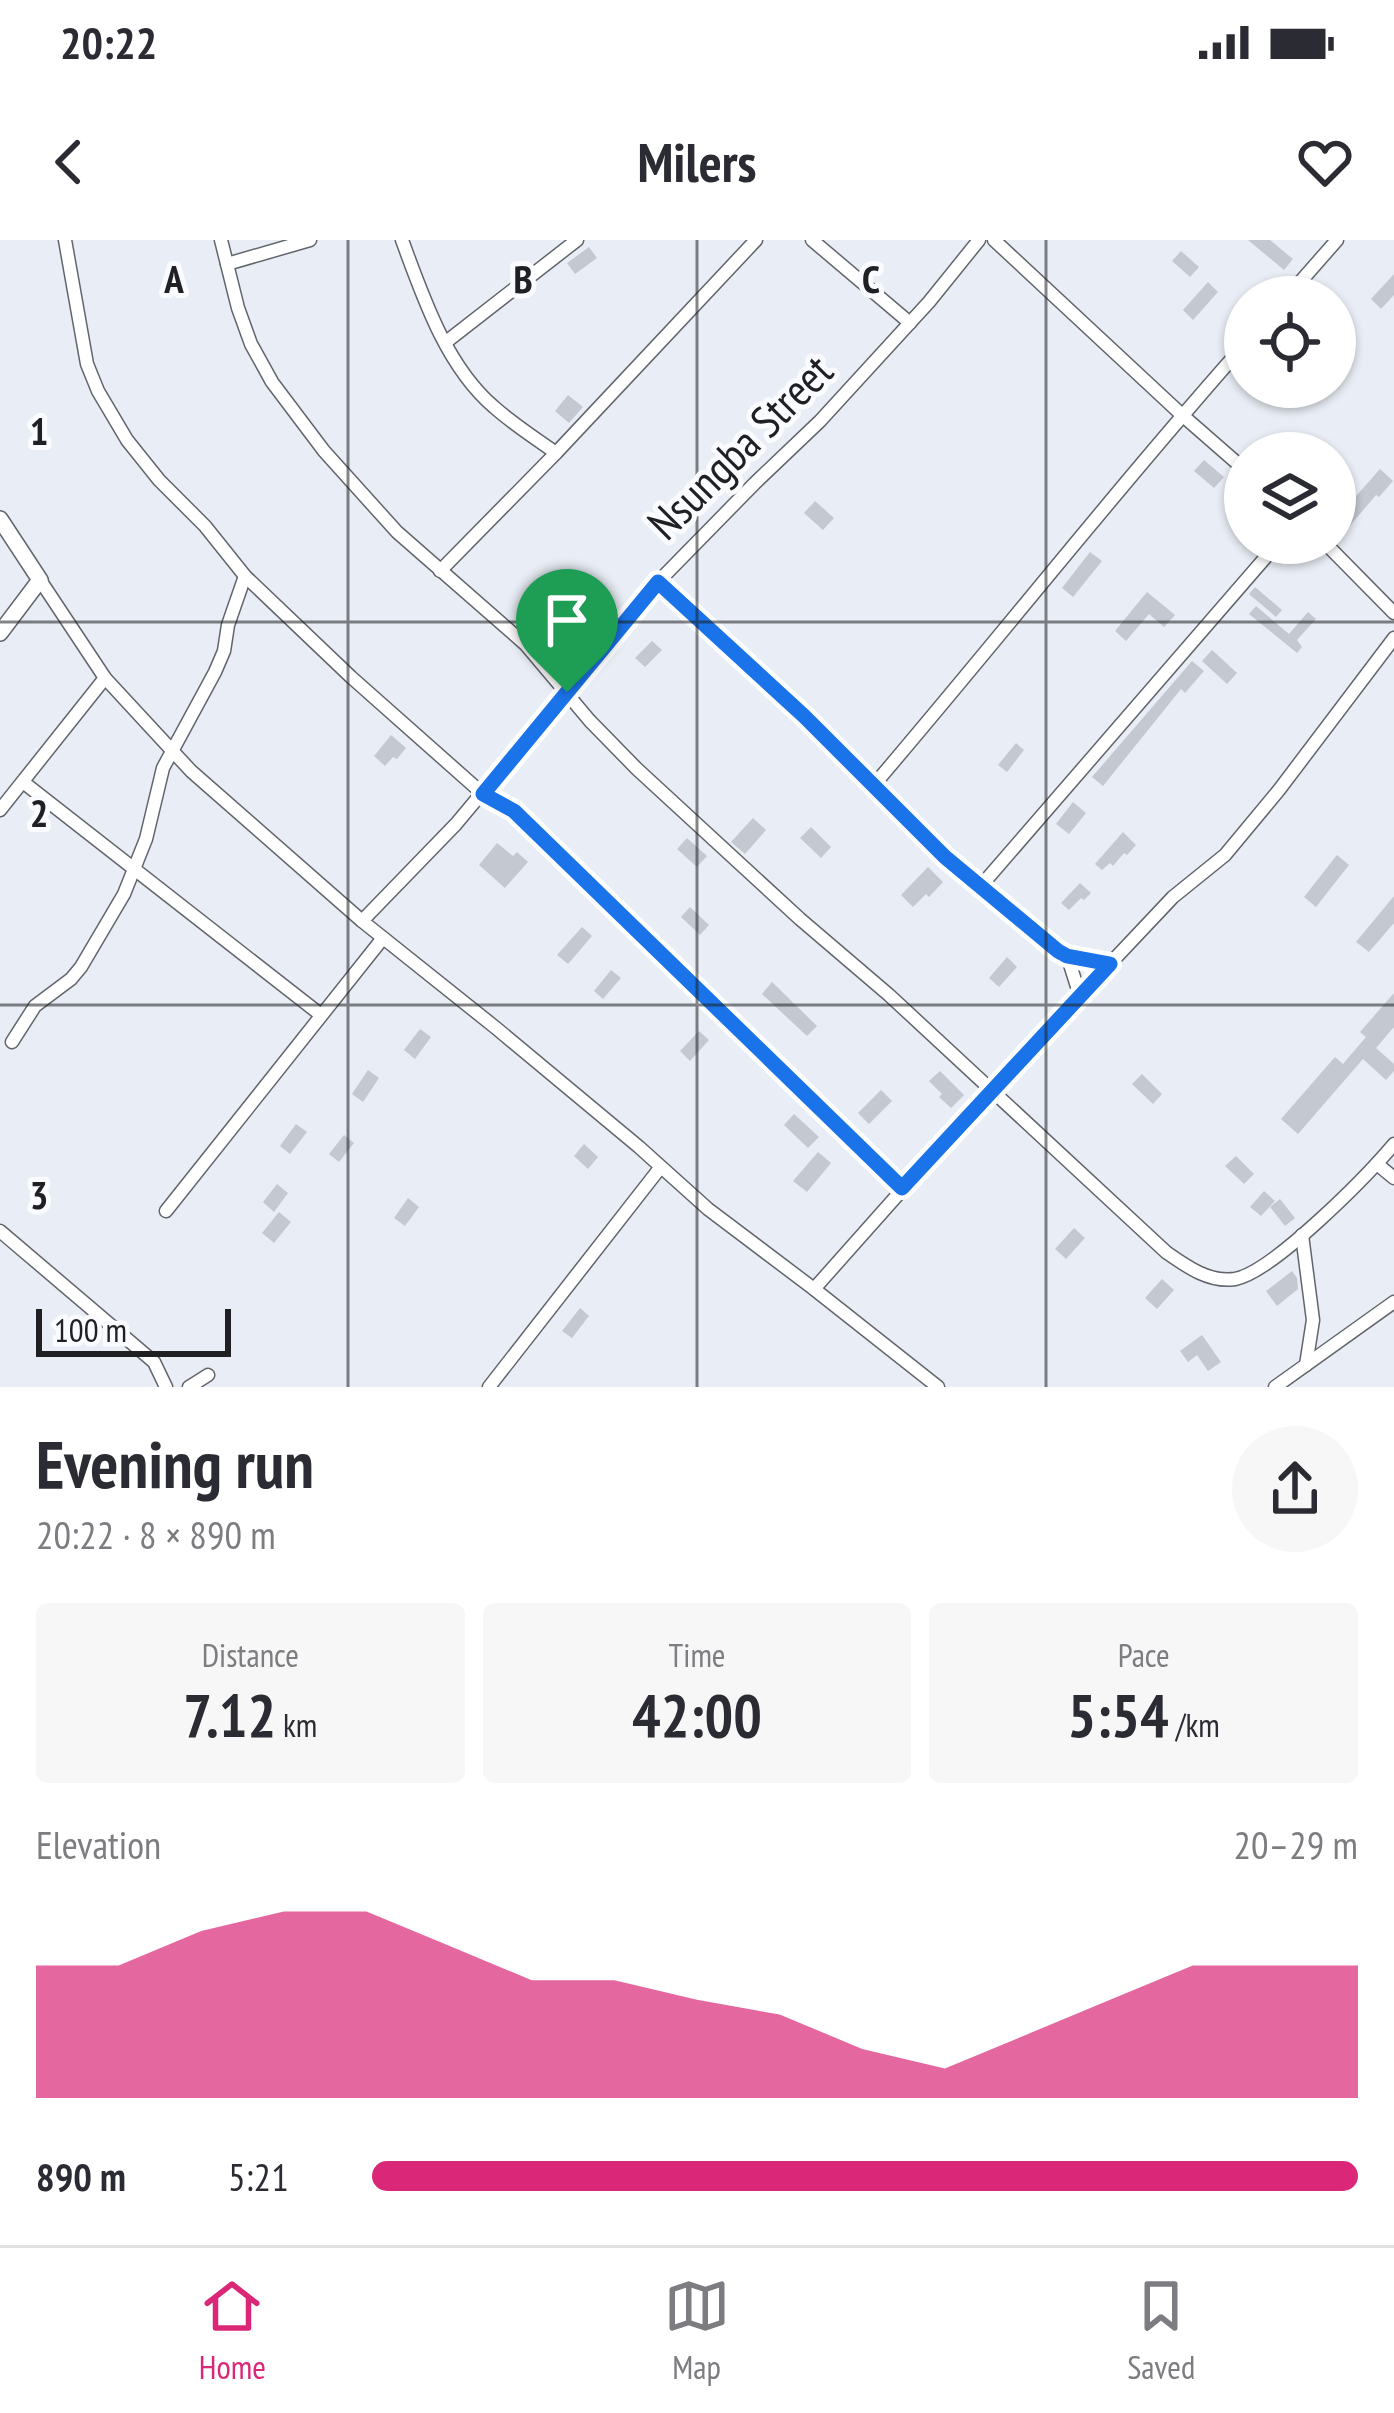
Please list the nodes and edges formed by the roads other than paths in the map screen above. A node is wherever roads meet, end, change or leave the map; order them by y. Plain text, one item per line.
1 (65, 240) edge
2 (221, 240) edge
3 (310, 240) edge
4 (402, 240) edge
5 (577, 240) edge
6 (756, 240) edge
7 (812, 240) edge
8 (979, 240) edge
9 (994, 240) edge
10 (1337, 240) edge
11 (227, 264) junction
12 (1305, 276) edge
13 (910, 322) junction
14 (446, 342) junction
15 (1224, 368) edge
16 (1182, 415) junction
17 (1224, 452) edge
18 (556, 453) junction
19 (0, 519) edge
20 (1260, 564) edge
21 (1346, 564) edge
22 (440, 571) junction
23 (245, 576) junction
24 (40, 580) junction
25 (658, 582) junction
26 (1394, 613) edge
27 (0, 633) edge
28 (1394, 638) edge
29 (105, 678) junction
30 (567, 692) junction
31 (172, 752) junction
32 (22, 782) junction
33 (873, 786) junction
34 (483, 794) junction
35 (0, 810) edge
36 (135, 871) junction
37 (980, 887) junction
38 (362, 921) junction
39 (383, 938) junction
40 (1067, 956) junction
41 (1110, 964) junction
42 (1080, 996) junction
43 (321, 1015) junction
44 (12, 1042) dead end
45 (990, 1091) junction
46 (1394, 1144) edge
47 (1377, 1164) junction
48 (659, 1168) junction
49 (1394, 1178) edge
50 (902, 1188) junction
51 (166, 1210) dead end
52 (0, 1231) edge
53 (1302, 1235) junction
54 (814, 1288) junction
55 (1394, 1302) edge
56 (1306, 1366) junction
57 (208, 1375) dead end
58 (166, 1387) edge
59 (189, 1387) edge
60 (489, 1387) edge
61 (938, 1387) edge
62 (1275, 1387) edge

1 - 23 street
2 - 11 street
3 - 11 street
4 - 14 street
5 - 14 street
6 - 18 street
7 - 13 street
8 - 13 street, Nsungba Street
9 - 16 street
10 - 12 street
11 - 22 street
13 - 25 street, Nsungba Street
14 - 18 street
15 - 16 street
16 - 17 street
16 - 33 street
18 - 22 street
19 - 24 street
20 - 37 street
21 - 26 street
22 - 30 street
23 - 31 street
23 - 34 street
24 - 27 street
24 - 29 street
25 - 30 street, Nsungba Street
25 - 33 street
28 - 41 street
29 - 31 street
29 - 32 street
30 - 34 street, Nsungba Street
30 - 45 street
31 - 36 street
31 - 38 street
32 - 35 street
32 - 36 street
33 - 37 street
34 - 38 street, Nsungba Street
34 - 50 street
36 - 43 street
36 - 44 street
37 - 40 street
38 - 39 street
39 - 43 street
39 - 48 street
40 - 41 street
40 - 42 street
41 - 42 street
42 - 45 street
43 - 51 street
45 - 50 street
45 - 53 street
46 - 47 street
47 - 49 street
47 - 53 street
48 - 54 street
48 - 60 street
50 - 54 street
52 - 58 street
53 - 56 street
54 - 61 street
55 - 56 street
56 - 62 street
57 - 59 street

